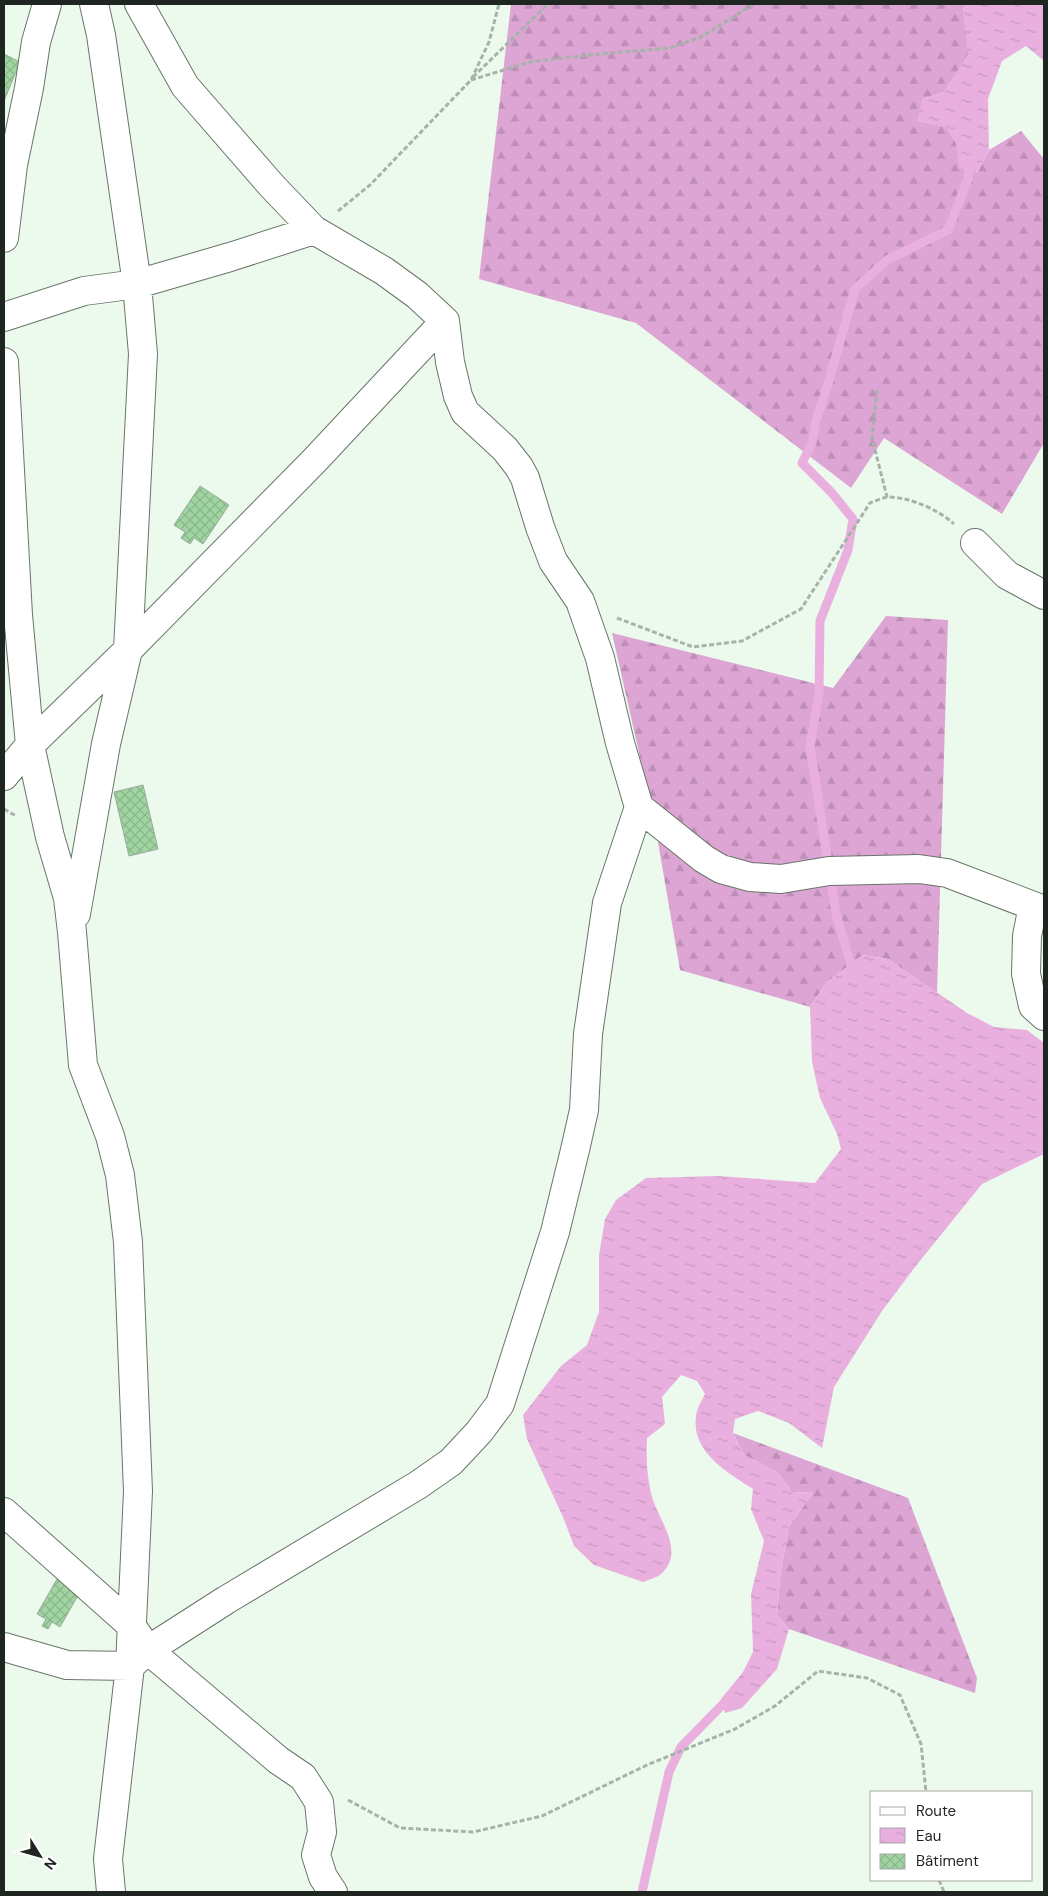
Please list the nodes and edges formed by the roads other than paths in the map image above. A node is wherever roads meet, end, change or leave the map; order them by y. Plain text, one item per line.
1 (47, 4) edge
2 (94, 4) edge
3 (139, 4) edge
4 (314, 230) junction
5 (4, 238) edge
6 (137, 284) junction
7 (4, 318) edge
8 (445, 321) junction
9 (4, 362) edge
10 (975, 543) road end
11 (1044, 595) edge
12 (128, 650) junction
13 (30, 746) junction
14 (4, 776) edge
15 (639, 807) junction
16 (1038, 908) edge
17 (72, 932) junction
18 (1044, 1016) edge
19 (4, 1512) edge
20 (131, 1625) junction
21 (4, 1647) edge
22 (139, 1658) junction
23 (111, 1892) edge
24 (332, 1892) edge

1 - 5 street
2 - 6 street
3 - 4 street
4 - 6 street
4 - 8 street
6 - 7 street
6 - 12 street
8 - 12 street
8 - 15 street
9 - 13 street
10 - 11 street
12 - 13 street
12 - 17 street
13 - 14 street
13 - 17 street
15 - 16 street
15 - 22 street
16 - 18 street
17 - 20 street
19 - 20 street
20 - 22 street
21 - 22 street
22 - 23 street
22 - 24 street

